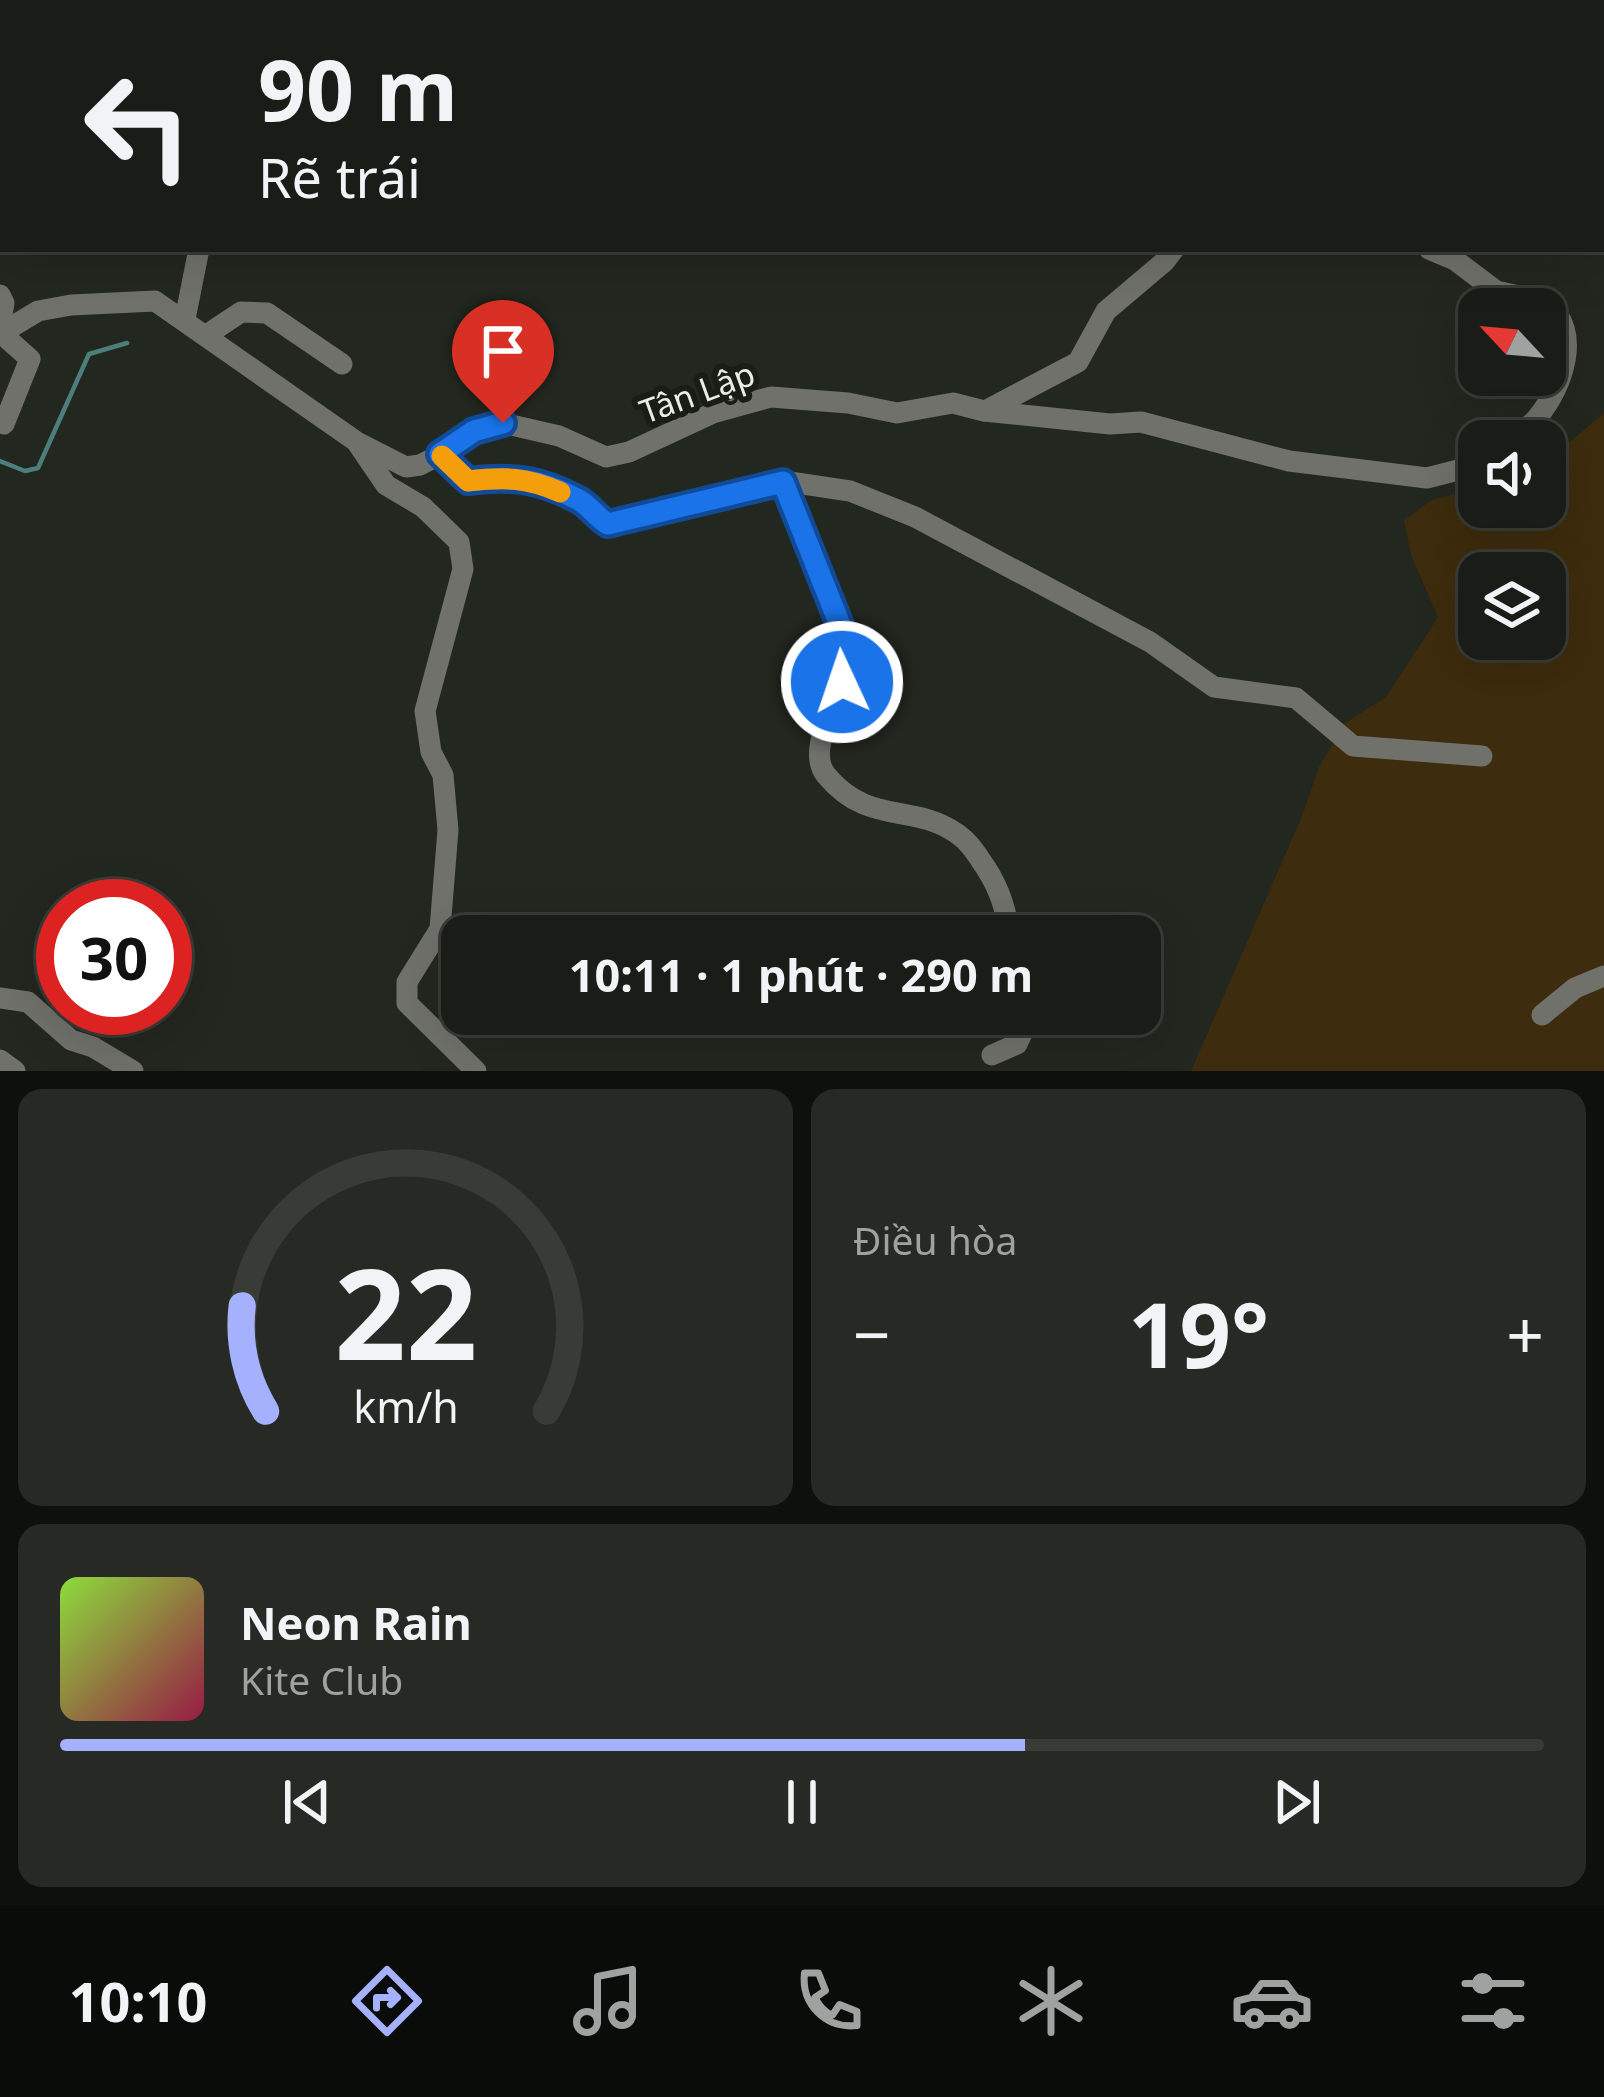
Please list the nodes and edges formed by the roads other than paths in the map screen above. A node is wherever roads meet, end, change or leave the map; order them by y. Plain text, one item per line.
1 (198, 252) edge
2 (1172, 252) edge
3 (1436, 252) edge
4 (0, 295) edge
5 (185, 319) junction
6 (1, 332) edge
7 (208, 334) junction
8 (342, 364) dead end
9 (984, 411) junction
10 (1535, 420) edge
11 (4, 424) dead end
12 (357, 442) junction
13 (440, 454) junction
14 (1458, 470) edge
15 (783, 482) junction
16 (1482, 756) dead end
17 (1004, 915) edge
18 (1604, 976) edge
19 (0, 998) edge
20 (1542, 1015) dead end
21 (1021, 1035) edge
22 (992, 1055) dead end
23 (0, 1060) edge
24 (15, 1071) edge
25 (133, 1071) edge
26 (476, 1071) edge

1 - 5 street
2 - 9 street
3 - 10 street
4 - 6 street
5 - 6 street, Tân Lập
5 - 7 street, Tân Lập
6 - 11 street
7 - 8 street
7 - 12 street, Tân Lập
9 - 13 street, Tân Lập
9 - 14 street, Tân Lập
12 - 13 street, Tân Lập
12 - 26 street
13 - 15 street
15 - 16 street
15 - 17 street
18 - 20 street
19 - 25 street
21 - 22 street
23 - 24 street

